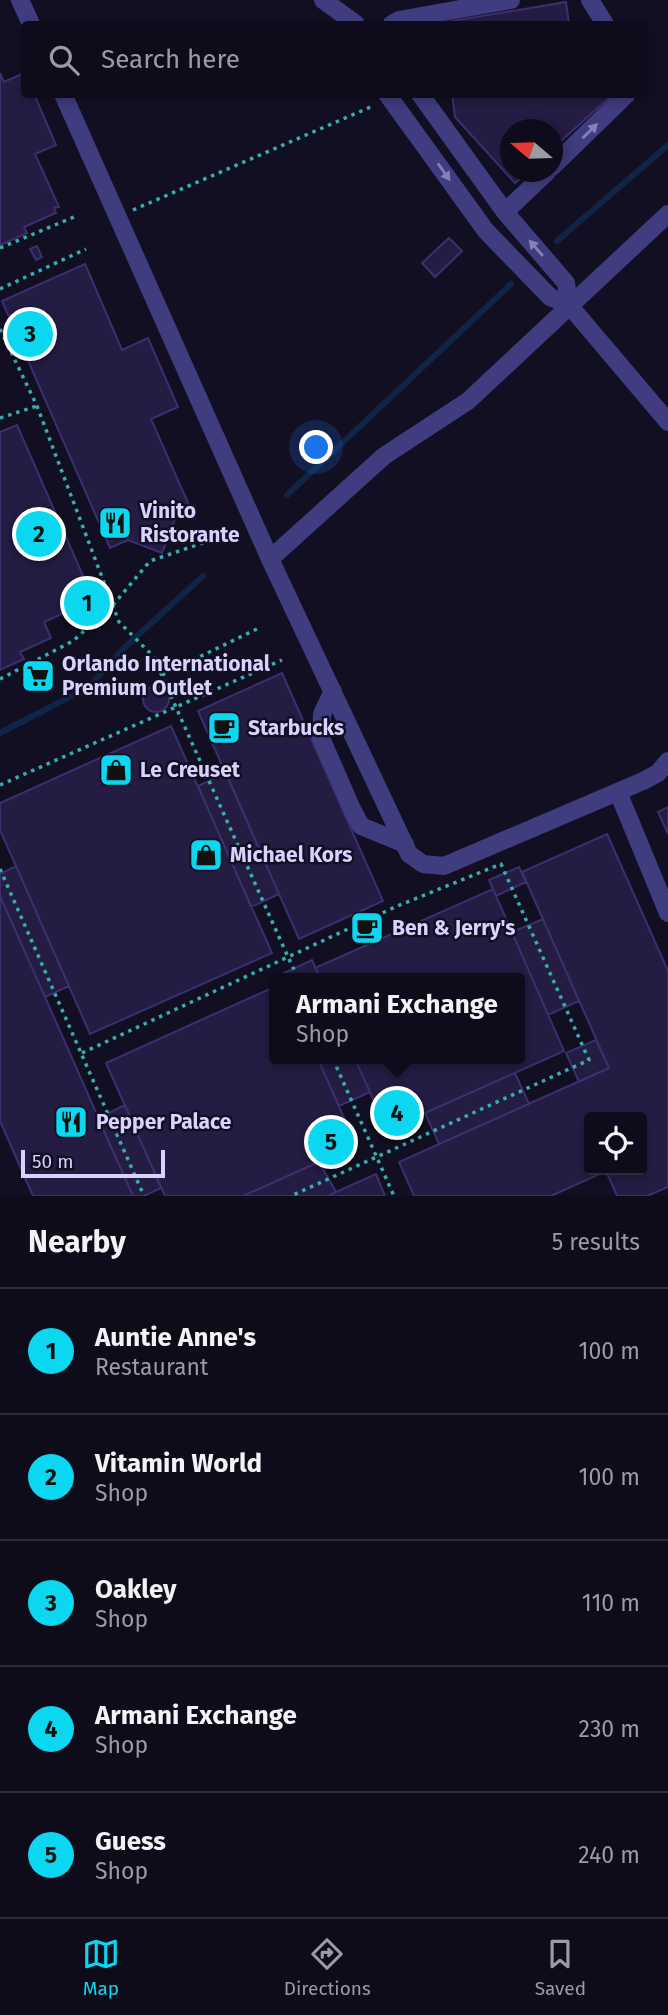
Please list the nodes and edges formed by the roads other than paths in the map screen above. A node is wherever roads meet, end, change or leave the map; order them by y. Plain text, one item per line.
1 (20, 0) edge
2 (511, 0) edge
3 (590, 0) edge
4 (326, 3) edge
5 (30, 21) edge
6 (335, 21) edge
7 (353, 21) edge
8 (397, 21) edge
9 (603, 21) edge
10 (65, 98) edge
11 (384, 98) edge
12 (423, 98) edge
13 (623, 98) edge
14 (563, 155) edge
15 (536, 182) edge
16 (505, 212) junction
17 (668, 214) edge
18 (569, 304) junction
19 (668, 422) edge
20 (270, 559) junction
21 (333, 691) junction
22 (668, 761) edge
23 (618, 792) junction
24 (405, 844) junction
25 (668, 913) edge

1 - 5 lane
2 - 8 lane
3 - 9 lane
4 - 6 lane
4 - 7 lane
10 - 20 lane
11 -> 18 lane
12 - 16 lane
14 -> 13 lane
15 - 16 lane
18 -> 16 lane
17 - 18 lane
18 - 19 lane
18 - 20 lane
20 - 21 lane
21 - 24 lane
21 - 24 lane
22 - 23 lane
23 - 24 lane
23 - 25 lane

